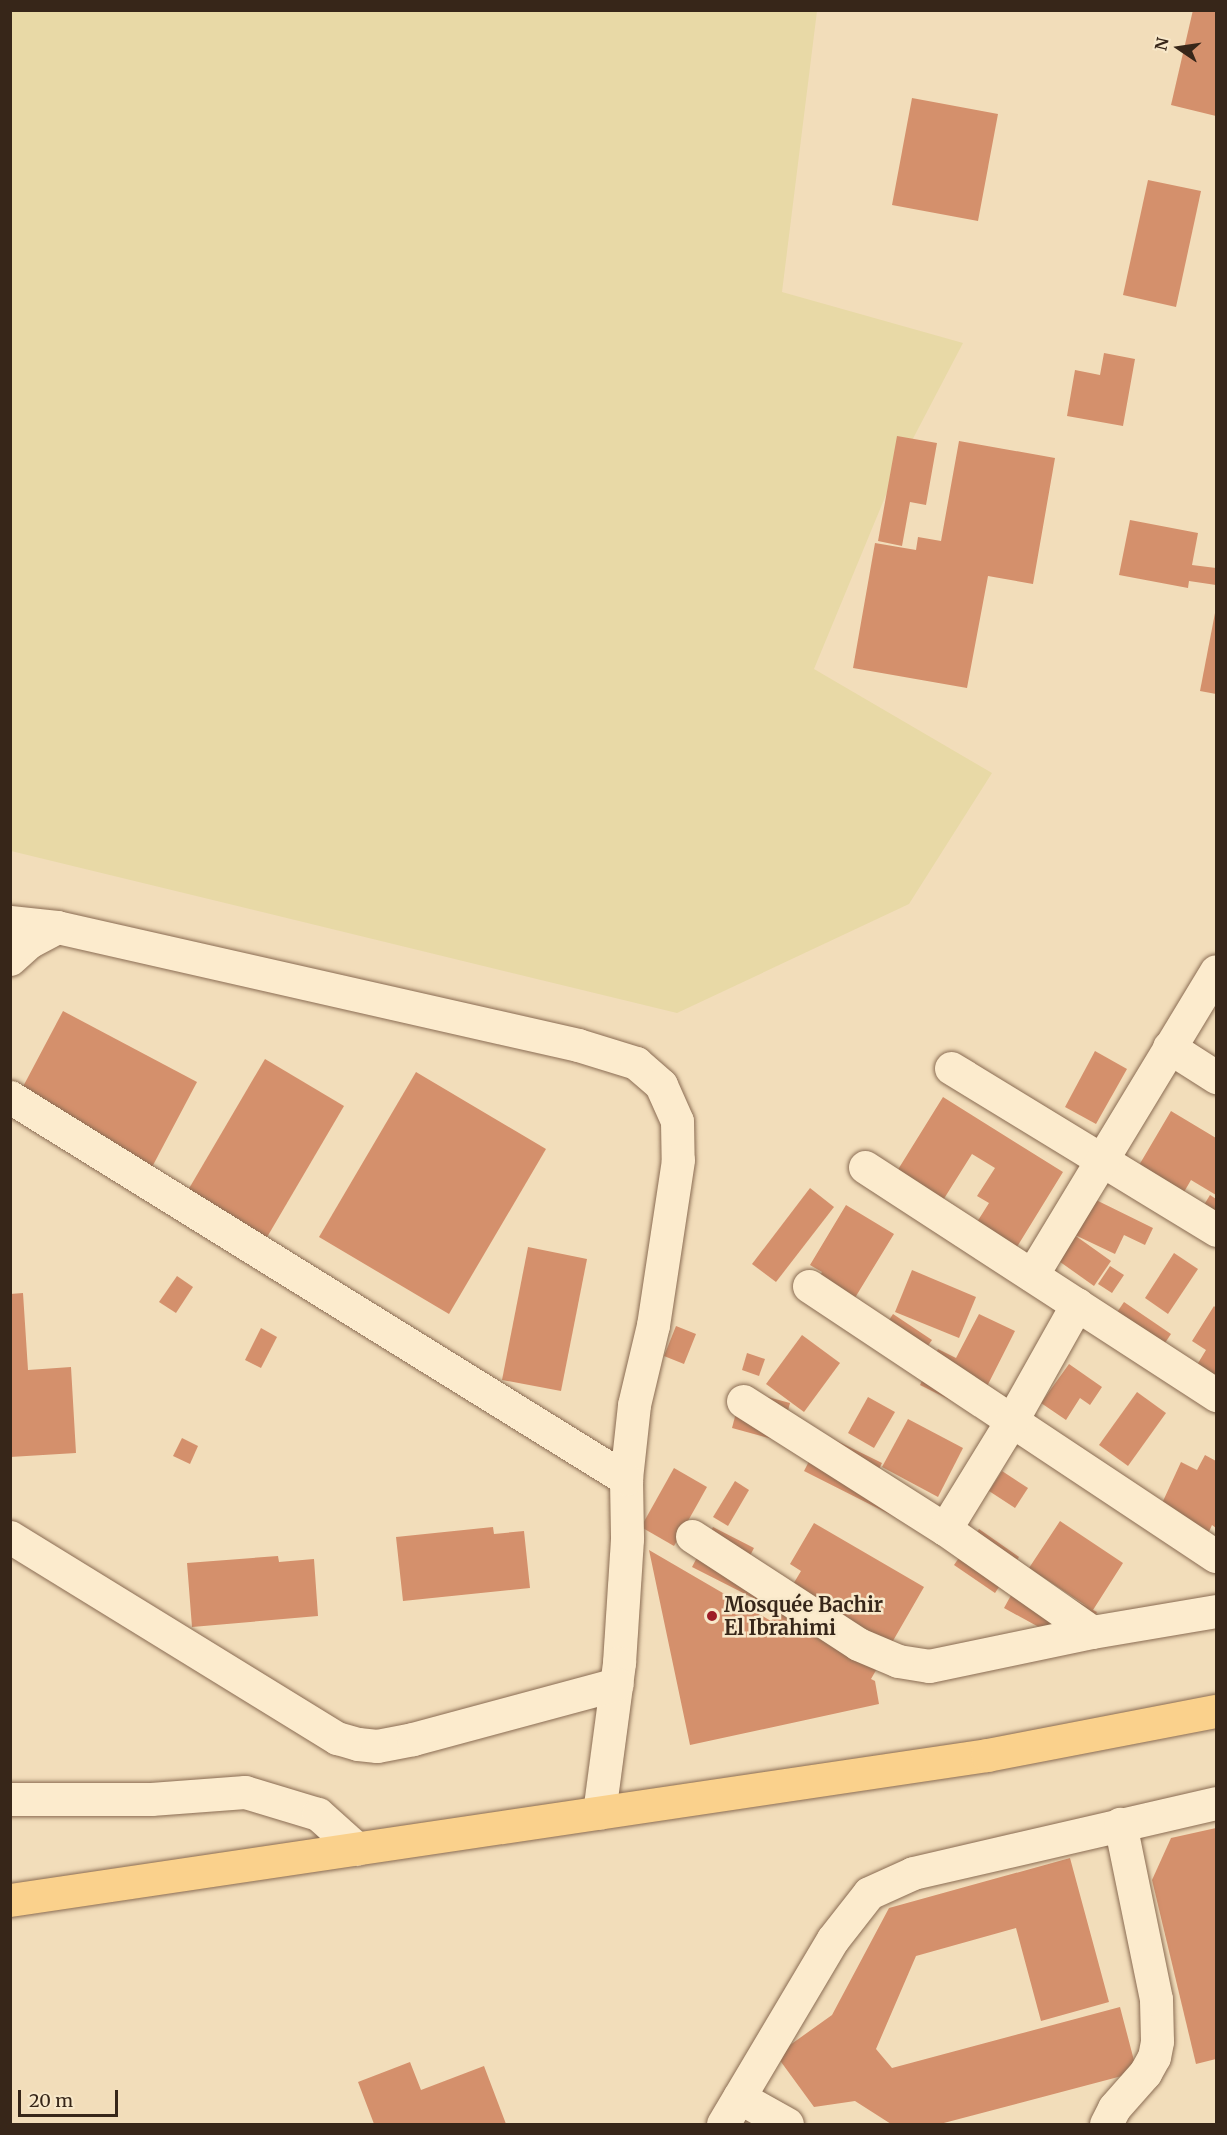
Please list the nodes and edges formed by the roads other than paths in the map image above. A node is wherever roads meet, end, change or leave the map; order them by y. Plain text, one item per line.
1 (10, 922) edge
2 (57, 927) junction
3 (10, 958) edge
4 (1216, 971) edge
5 (1169, 1047) junction
6 (951, 1068) dead end
7 (1216, 1077) edge
8 (10, 1097) edge
9 (1100, 1159) junction
10 (865, 1167) dead end
11 (1216, 1230) edge
12 (1032, 1275) junction
13 (809, 1286) dead end
14 (1077, 1304) junction
15 (1216, 1395) edge
16 (743, 1401) dead end
17 (1012, 1420) junction
18 (626, 1479) junction
19 (945, 1529) junction
20 (692, 1536) dead end
21 (10, 1537) edge
22 (1216, 1556) edge
23 (1216, 1611) edge
24 (1092, 1632) junction
25 (616, 1684) junction
26 (1216, 1711) edge
27 (10, 1799) edge
28 (1216, 1803) edge
29 (599, 1813) junction
30 (1120, 1824) junction
31 (357, 1849) junction
32 (10, 1900) edge
33 (731, 2111) edge
34 (787, 2124) edge
35 (1106, 2124) edge

1 - 2 street
2 - 3 street
2 - 18 street
4 - 5 street
5 - 7 street
5 - 9 street
6 - 9 street
8 - 18 street
9 - 11 street
9 - 12 street
10 - 12 street
12 - 14 street
13 - 17 street
14 - 15 street
14 - 17 street
16 - 19 street
17 - 19 street
17 - 22 street
18 - 25 street
19 - 24 street
20 - 24 street
21 - 25 street
23 - 24 street
25 - 29 street
26 - 29 main road
27 - 31 street
28 - 30 street
29 - 31 main road
30 - 33 street
30 - 35 street
31 - 32 main road
33 - 34 street

